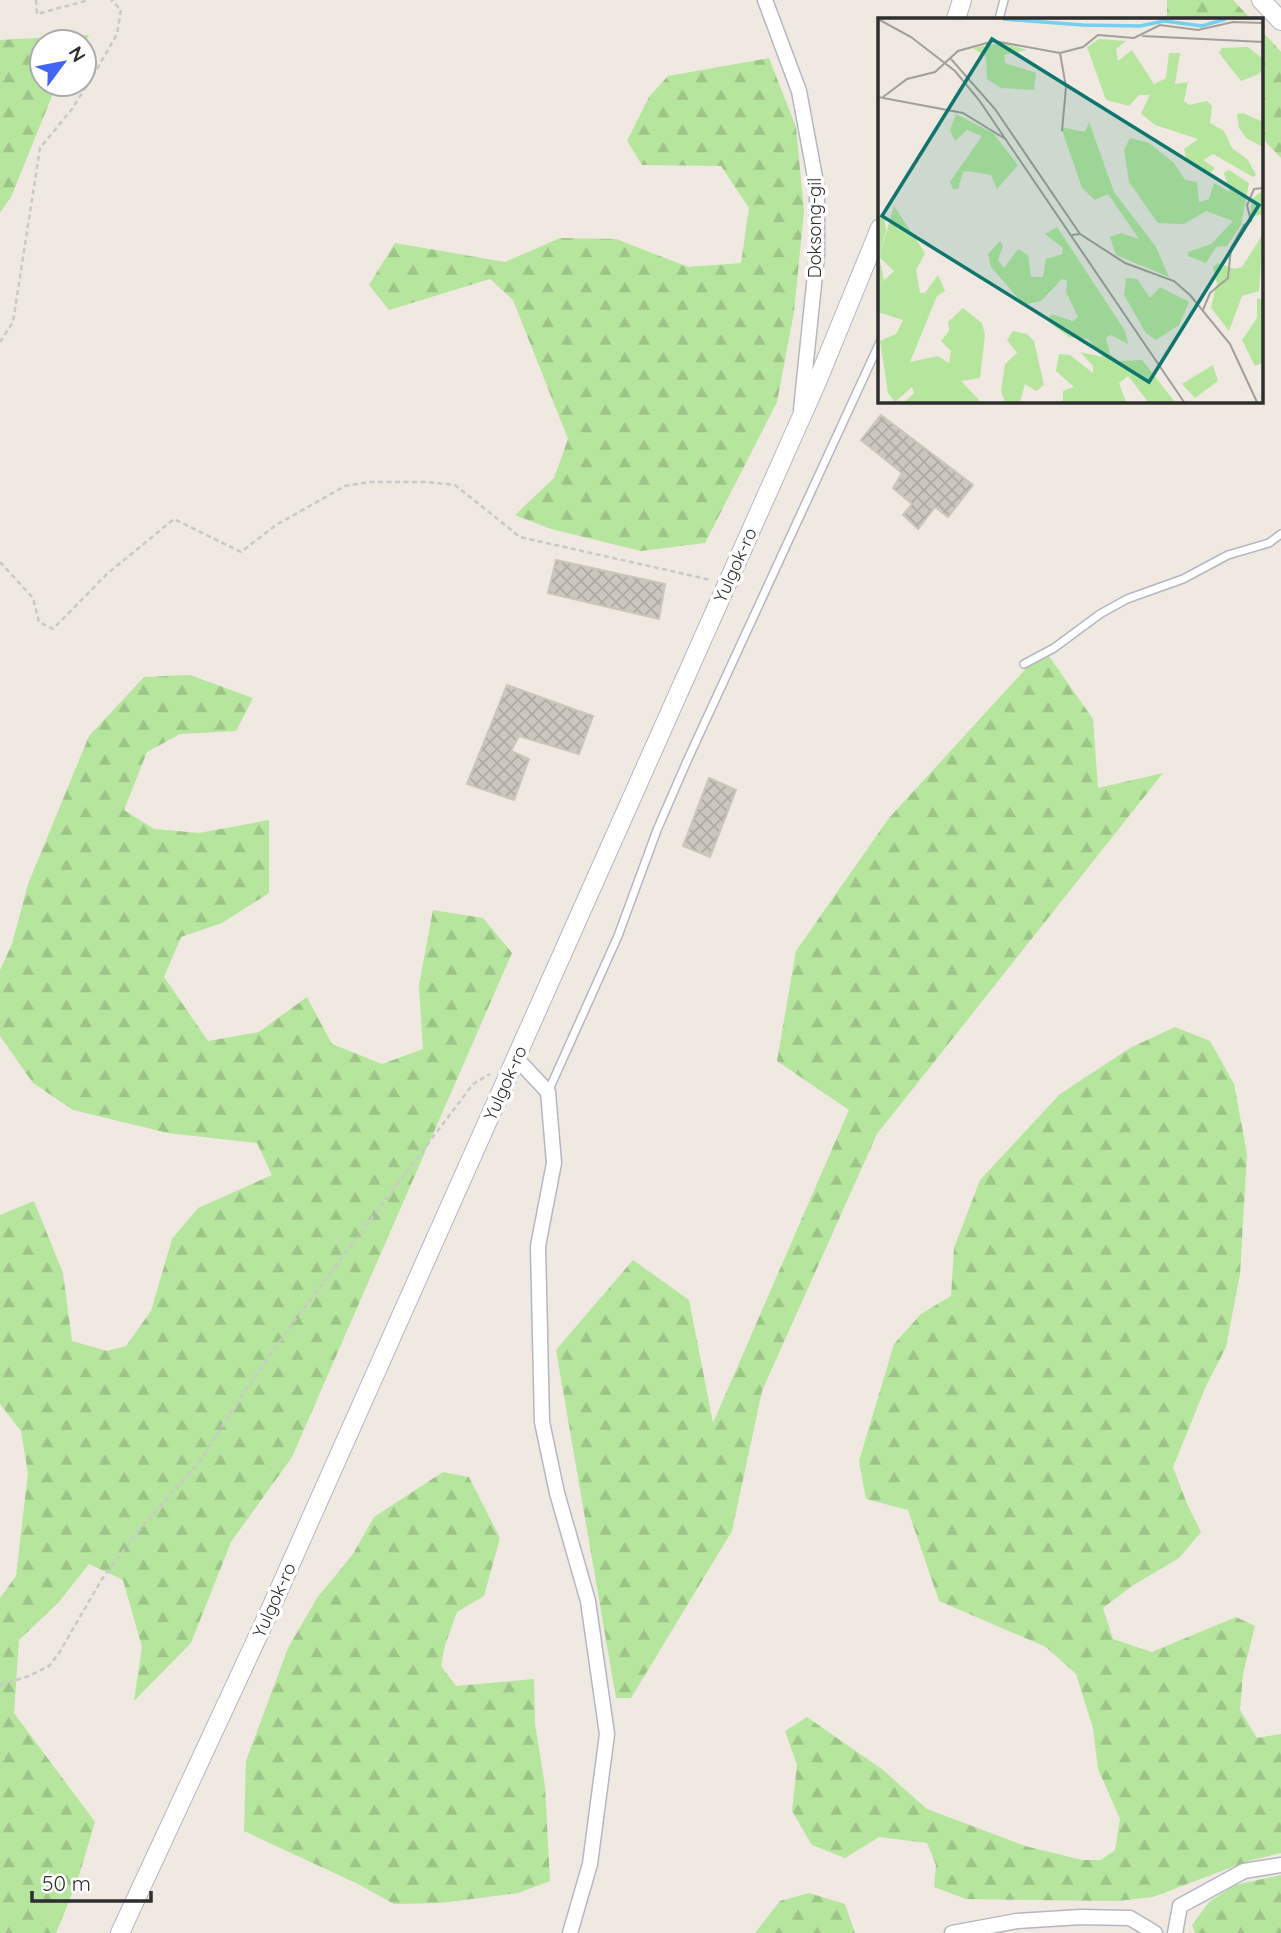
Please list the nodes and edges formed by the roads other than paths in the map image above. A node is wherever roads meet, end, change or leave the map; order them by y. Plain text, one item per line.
1 (765, 0) edge
2 (962, 0) edge
3 (1004, 0) edge
4 (1261, 0) edge
5 (956, 18) edge
6 (999, 18) edge
7 (1281, 21) edge
8 (878, 233) edge
9 (878, 346) edge
10 (800, 421) junction
11 (1281, 534) edge
12 (1024, 664) dead end
13 (516, 1058) junction
14 (548, 1092) junction
15 (1281, 1866) edge
16 (120, 1933) edge
17 (570, 1933) edge
18 (952, 1933) edge
19 (1155, 1933) edge
20 (1175, 1933) edge

1 - 10 street, Doksong-gil
2 - 5 street
3 - 6 lane
4 - 7 street
8 - 10 street, Yulgok-ro
9 - 14 lane
10 - 13 street, Yulgok-ro
11 - 12 lane
13 - 14 street
13 - 16 street, Yulgok-ro
14 - 17 street
15 - 20 street
18 - 19 street

